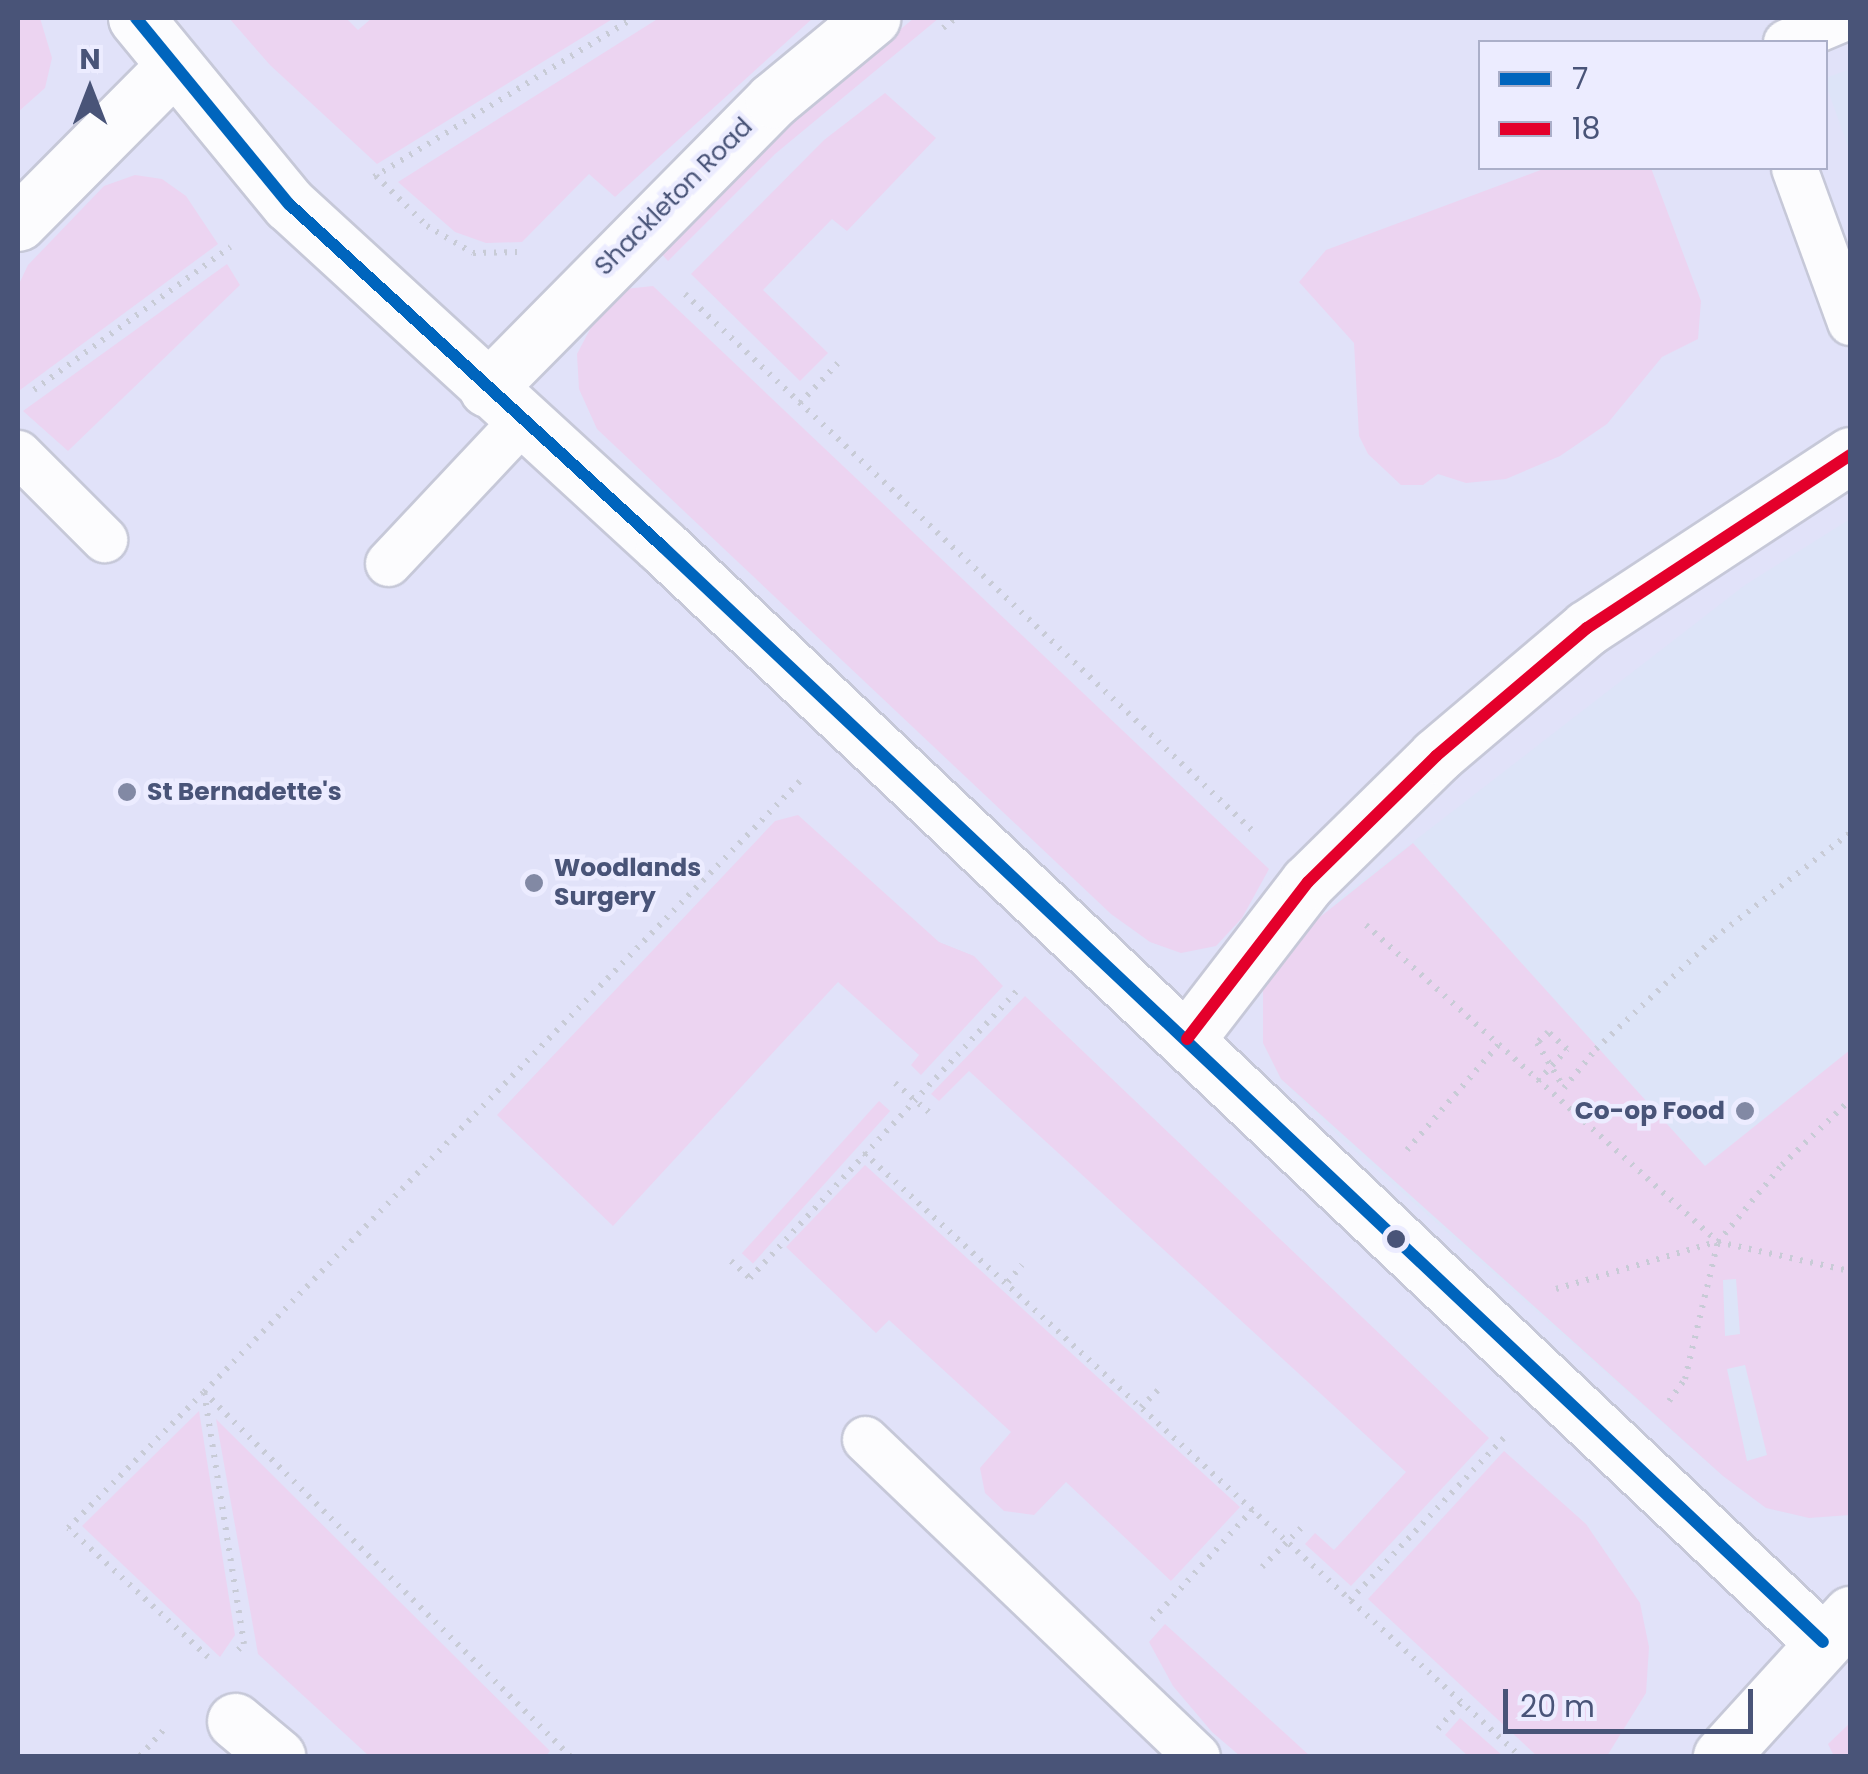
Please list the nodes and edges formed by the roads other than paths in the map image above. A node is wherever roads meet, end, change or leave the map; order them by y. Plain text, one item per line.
1 (136, 18) edge
2 (872, 18) edge
3 (1843, 18) edge
4 (1791, 40) edge
5 (174, 67) junction
6 (1795, 170) edge
7 (18, 223) edge
8 (1850, 322) edge
9 (506, 403) junction
10 (18, 453) edge
11 (1850, 455) edge
12 (104, 539) dead end
13 (388, 562) dead end
14 (1187, 1039) junction
15 (865, 1439) dead end
16 (1837, 1628) edge
17 (235, 1721) road end
18 (277, 1756) edge
19 (1197, 1756) edge
20 (1721, 1756) edge

1 - 5 street
2 - 9 street, Shackleton Road
3 - 4 lane
5 - 7 street
5 - 9 street
6 - 8 lane
9 - 13 lane
9 - 14 street
10 - 12 lane
11 - 14 street
14 - 16 street
15 - 19 lane
16 - 20 street
17 - 18 street

